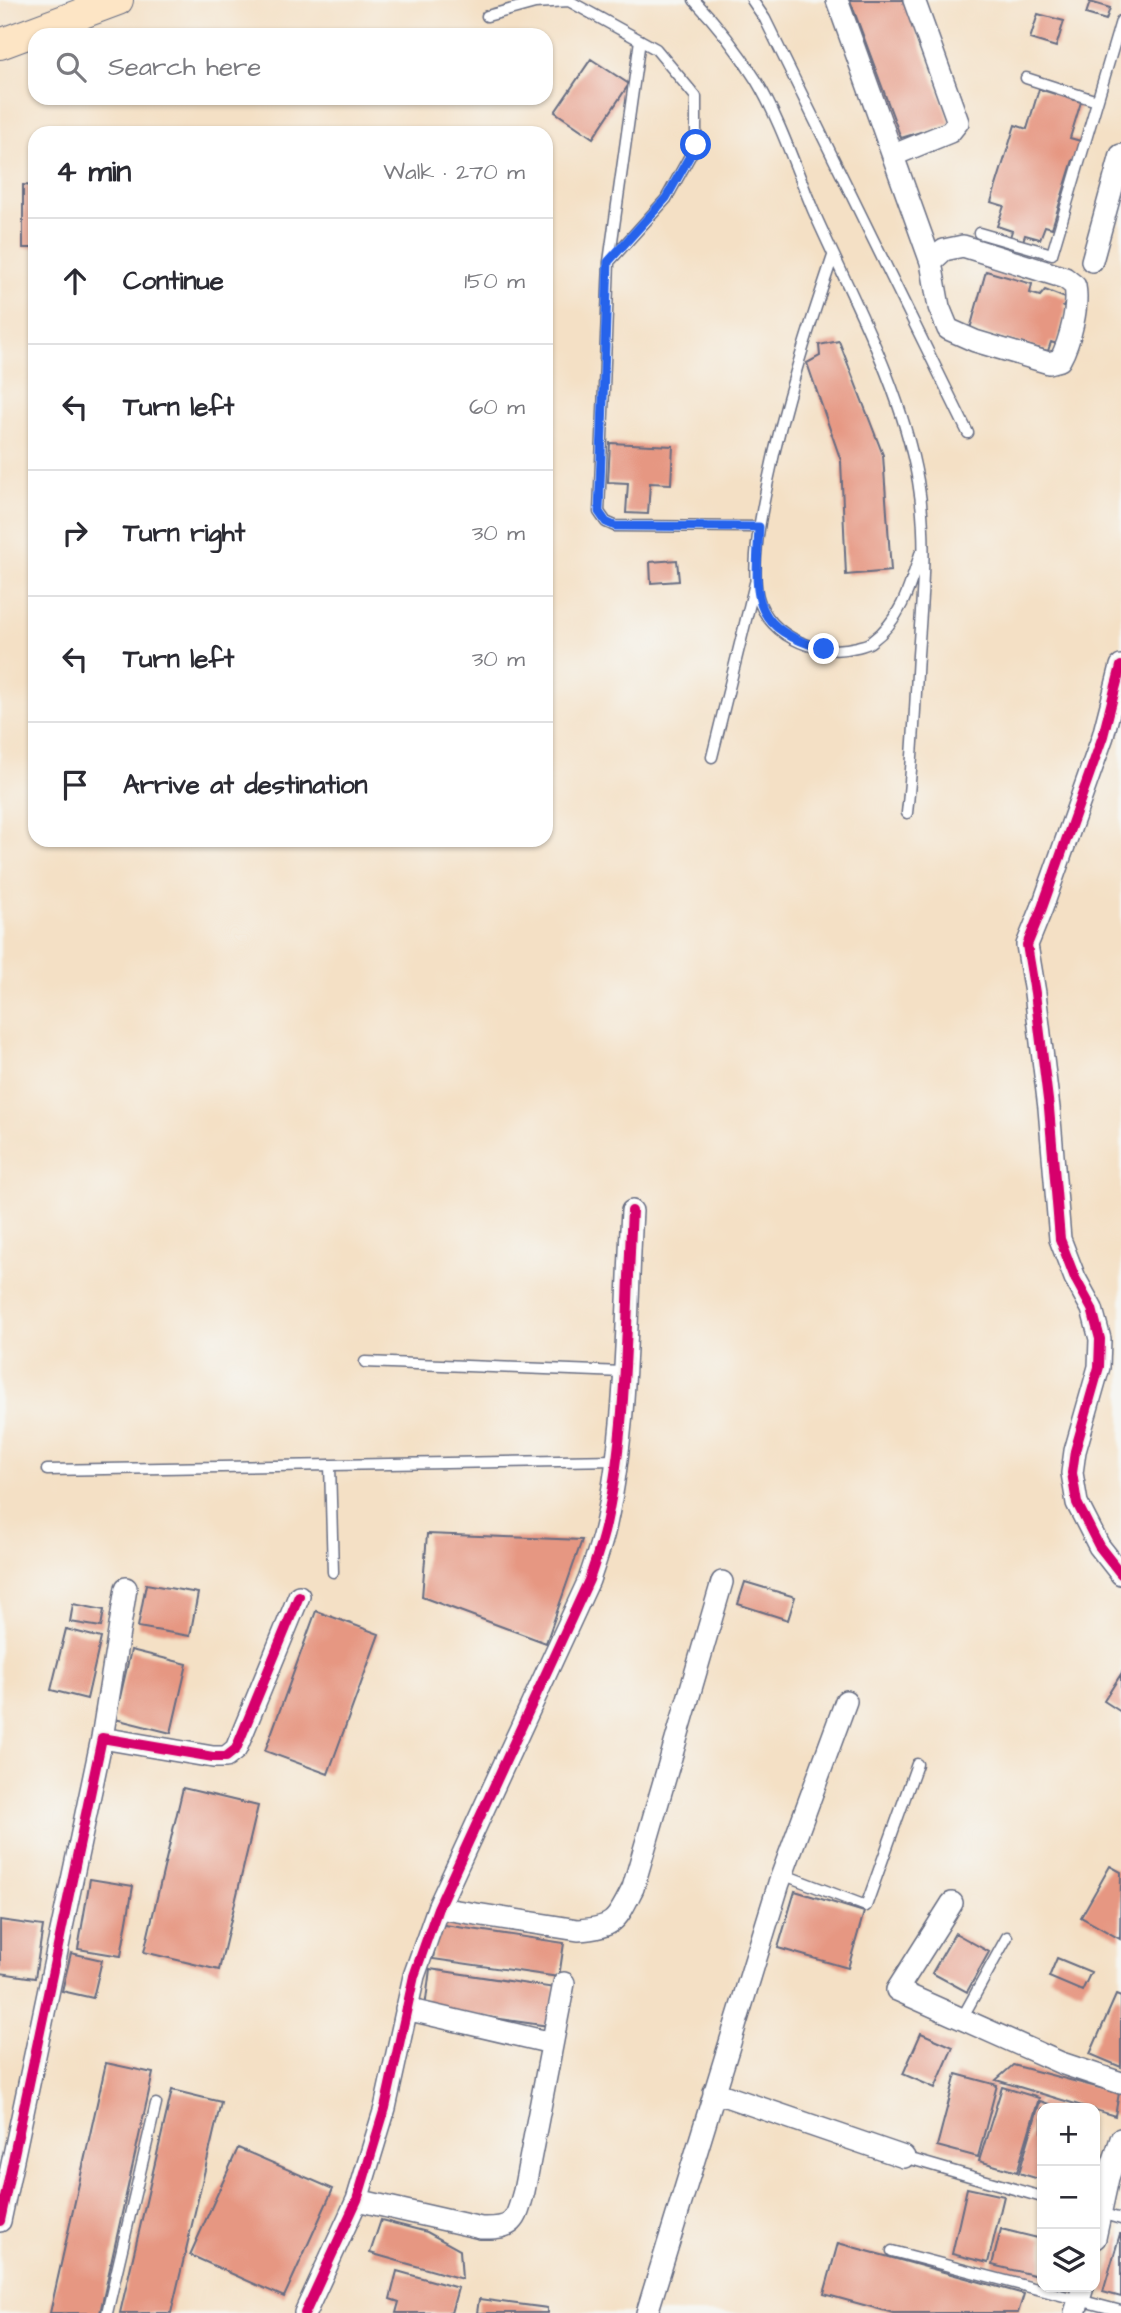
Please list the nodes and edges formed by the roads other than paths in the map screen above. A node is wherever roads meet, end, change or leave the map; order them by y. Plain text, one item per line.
1 (118, 0) edge
2 (694, 0) edge
3 (752, 0) edge
4 (837, 0) edge
5 (914, 0) edge
6 (487, 16) dead end
7 (1121, 21) edge
8 (43, 28) edge
9 (28, 34) edge
10 (640, 40) junction
11 (0, 44) edge
12 (1026, 78) dead end
13 (1097, 101) junction
14 (894, 155) junction
15 (1121, 155) edge
16 (979, 233) dead end
17 (833, 256) junction
18 (1092, 261) dead end
19 (608, 262) junction
20 (931, 262) junction
21 (968, 433) dead end
22 (759, 527) junction
23 (924, 540) junction
24 (757, 573) junction
25 (1121, 666) edge
26 (712, 757) dead end
27 (907, 813) dead end
28 (632, 1211) dead end
29 (365, 1362) dead end
30 (623, 1372) junction
31 (617, 1460) junction
32 (330, 1465) junction
33 (47, 1470) dead end
34 (333, 1572) dead end
35 (1121, 1574) edge
36 (722, 1582) dead end
37 (126, 1588) dead end
38 (299, 1596) dead end
39 (846, 1701) dead end
40 (102, 1738) junction
41 (917, 1764) dead end
42 (782, 1874) junction
43 (951, 1903) dead end
44 (438, 1908) junction
45 (1007, 1937) dead end
46 (565, 1983) dead end
47 (406, 2010) junction
48 (961, 2020) junction
49 (552, 2043) junction
50 (1121, 2083) edge
51 (714, 2092) junction
52 (156, 2104) dead end
53 (1121, 2139) edge
54 (904, 2157) joint
55 (1037, 2196) edge
56 (357, 2200) junction
57 (1100, 2205) edge
58 (1100, 2213) edge
59 (1121, 2219) edge
60 (0, 2221) edge
61 (892, 2251) dead end
62 (1079, 2300) edge
63 (1121, 2311) edge
64 (107, 2313) edge
65 (305, 2313) edge
66 (647, 2313) edge

1 - 8 street
2 - 17 lane
3 - 21 lane
4 - 14 street
5 - 14 street
6 - 10 lane
7 - 13 lane
9 - 11 street
10 - 19 lane
10 - 19 lane
12 - 13 lane
13 - 16 lane
14 - 20 street
15 - 18 street
17 - 22 lane
17 - 23 lane
19 - 22 lane
20 - 20 street
22 - 24 lane
23 - 24 lane
23 - 27 lane
24 - 26 lane
25 - 35 street
28 - 30 street
29 - 30 lane
30 - 31 street
31 - 32 lane
31 - 44 street
32 - 33 lane
32 - 34 lane
36 - 44 street
37 - 40 street
38 - 40 street
39 - 42 street
40 - 60 street
41 - 42 lane
42 - 51 street
43 - 48 street
44 - 47 street
45 - 48 lane
46 - 49 street
47 - 49 street
47 - 56 street
48 - 50 street
49 - 56 street
51 - 54 street
51 - 66 street
52 - 64 lane
53 - 57 street
54 - 55 lane
56 - 65 street
58 - 59 lane
61 - 62 lane
62 - 63 lane

